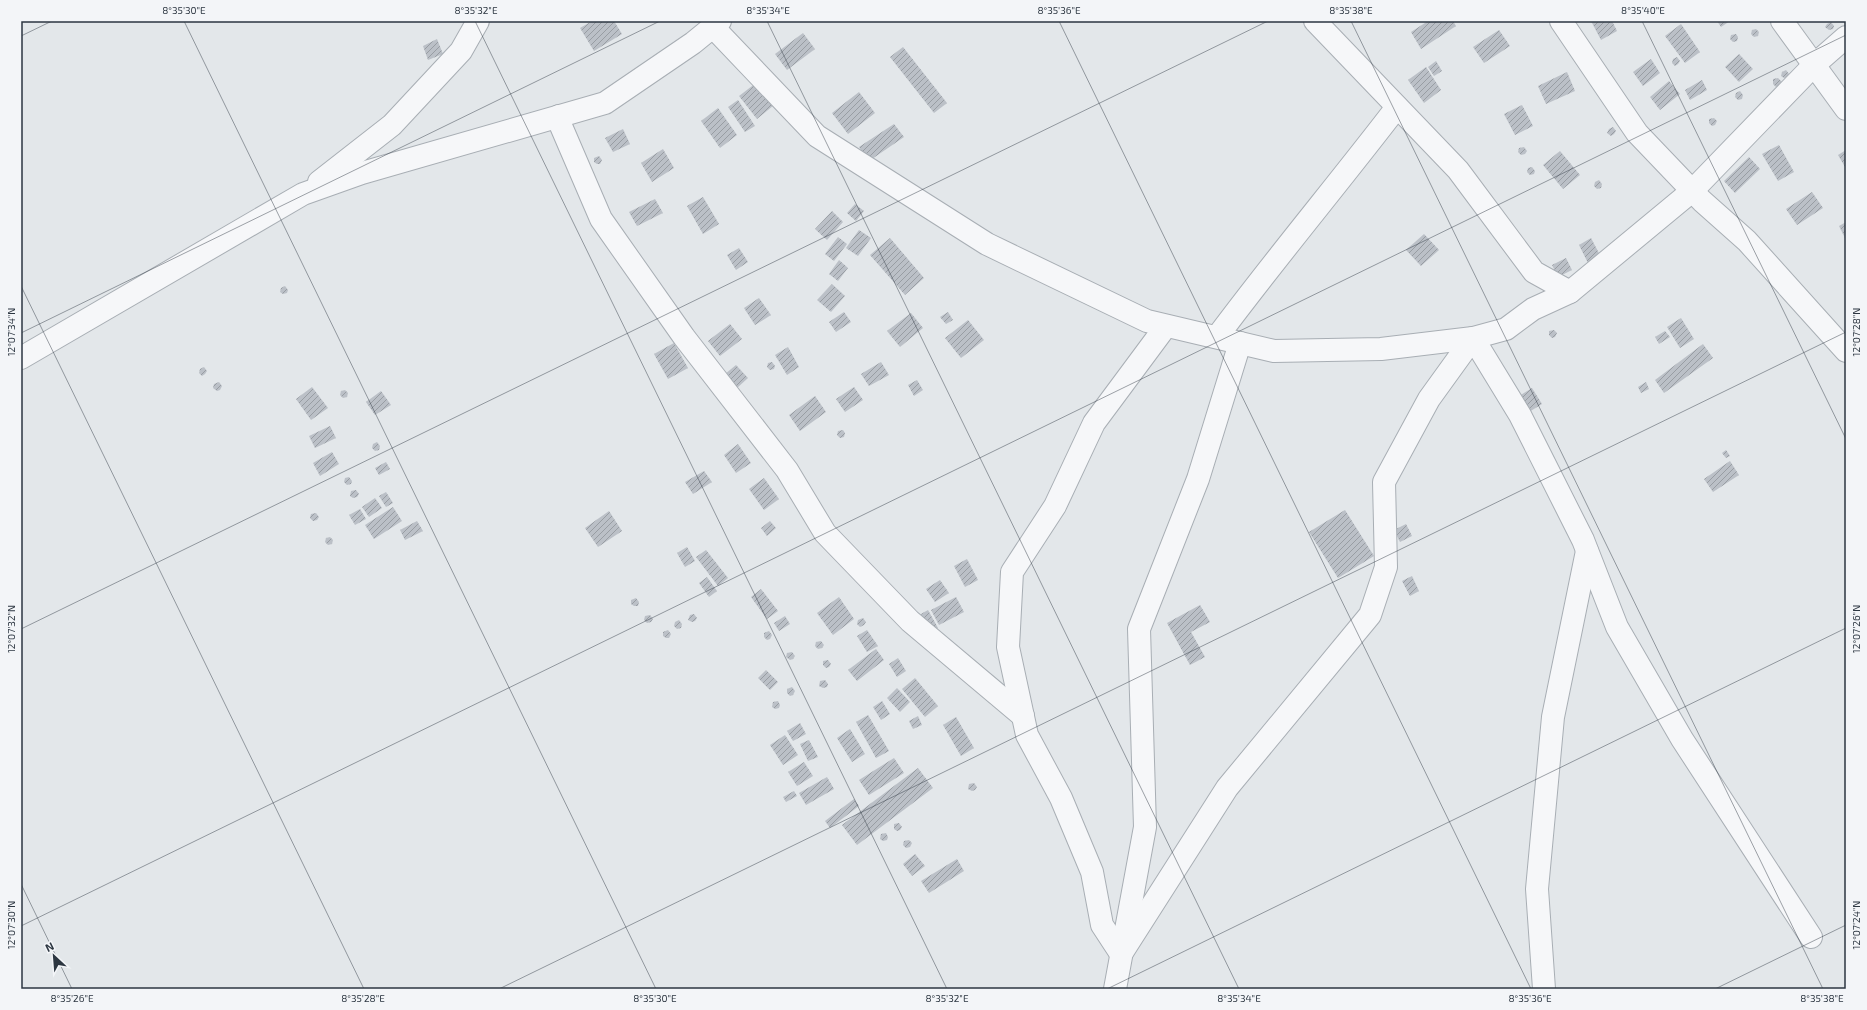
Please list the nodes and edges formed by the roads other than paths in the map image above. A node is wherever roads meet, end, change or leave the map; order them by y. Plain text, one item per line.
1 (478, 21) edge
2 (1315, 21) edge
3 (1561, 21) edge
4 (1782, 21) edge
5 (716, 24) edge
6 (1846, 38) edge
7 (1814, 65) junction
8 (1397, 107) junction
9 (1846, 109) edge
10 (559, 116) junction
11 (1692, 191) junction
12 (303, 194) junction
13 (1570, 292) junction
14 (1166, 326) junction
15 (1216, 337) junction
16 (1473, 338) junction
17 (1240, 343) junction
18 (1846, 351) edge
19 (21, 358) edge
20 (1587, 551) junction
21 (1023, 716) junction
22 (1811, 937) dead end
23 (1121, 954) junction
24 (1115, 989) edge
25 (1544, 989) edge

1 - 12 street
2 - 8 street
3 - 11 street
4 - 7 street
5 - 10 street
5 - 14 street
6 - 7 street
7 - 9 street
7 - 11 street
8 - 13 street
8 - 15 street
10 - 12 street
10 - 21 street
11 - 13 street
11 - 18 street
12 - 19 street
13 - 16 street
14 - 15 street
14 - 21 street
15 - 17 street
16 - 17 street
16 - 20 street
16 - 23 street
17 - 23 street
20 - 22 street
20 - 25 street
21 - 23 street
23 - 24 street

